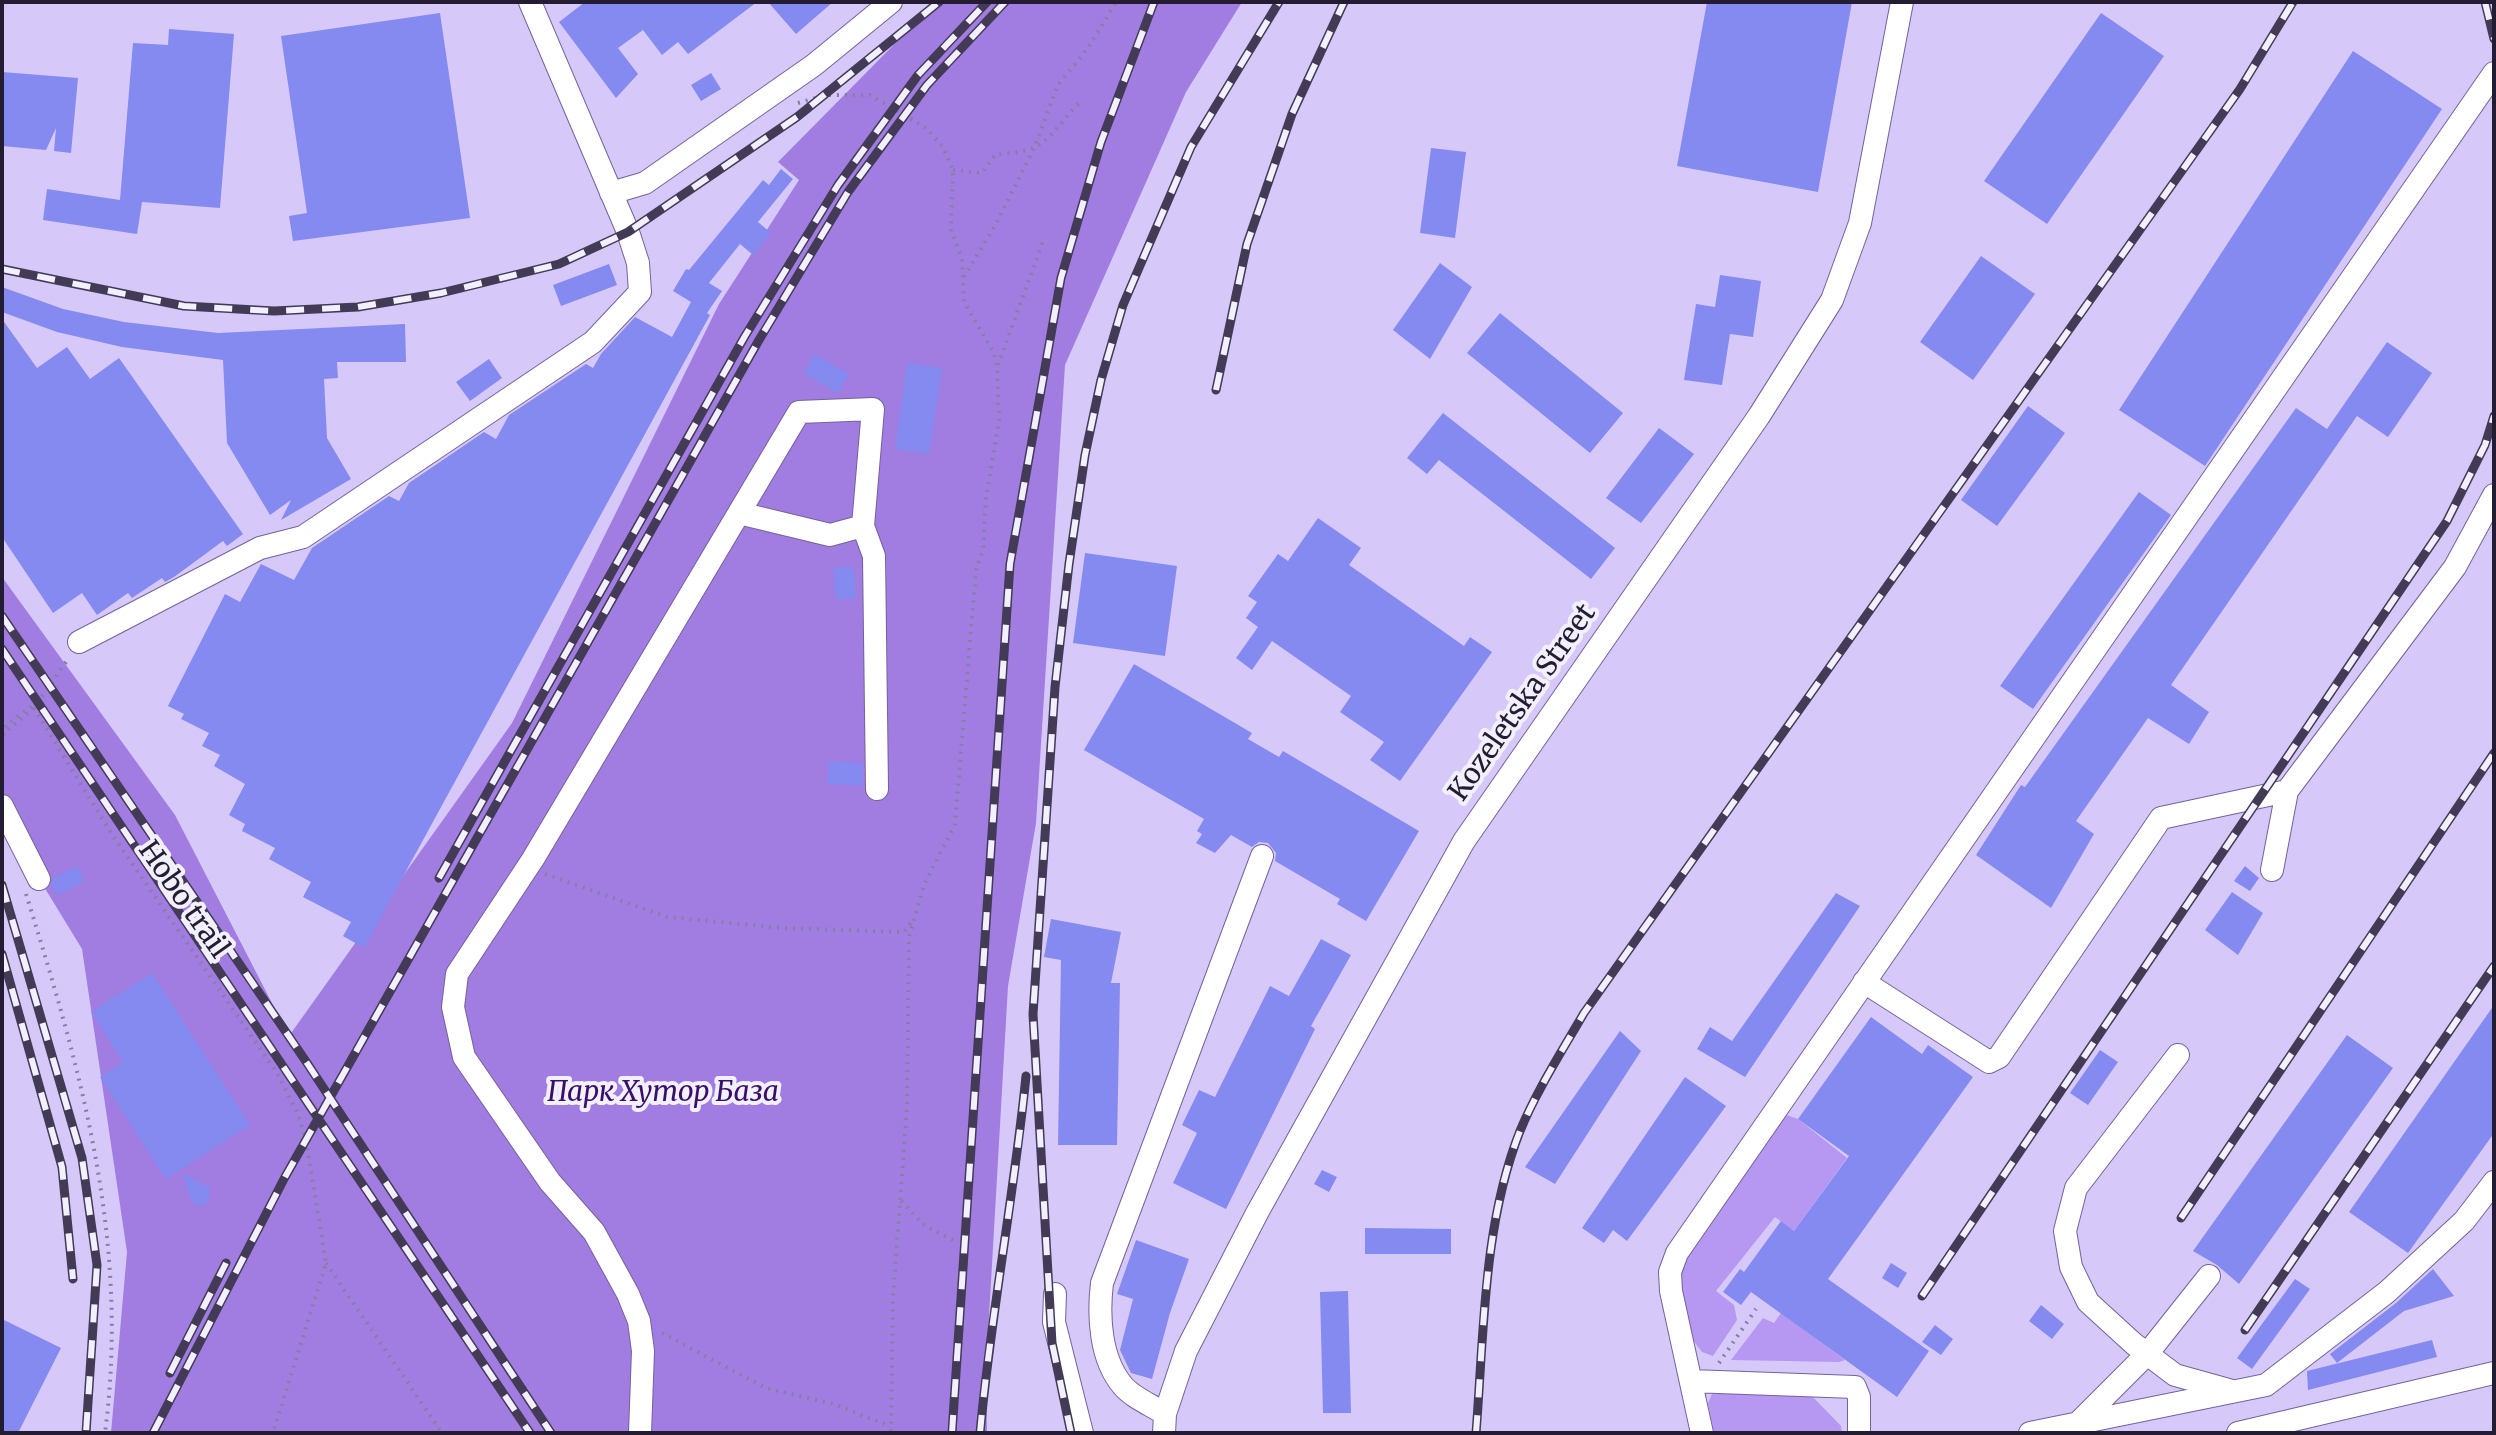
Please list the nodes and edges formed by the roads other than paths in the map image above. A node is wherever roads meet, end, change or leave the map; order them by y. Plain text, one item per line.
1 (530, 2) edge
2 (891, 2) edge
3 (1902, 2) edge
4 (2494, 73) edge
5 (611, 193) junction
6 (2494, 495) edge
7 (739, 513) junction
8 (863, 526) junction
9 (79, 642) road end
10 (877, 789) dead end
11 (2287, 791) junction
12 (2, 806) edge
13 (1262, 856) dead end
14 (2272, 870) dead end
15 (31, 881) road end
16 (1864, 982) junction
17 (2178, 1055) dead end
18 (2494, 1182) edge
19 (2209, 1276) dead end
20 (1055, 1294) dead end
21 (2147, 1354) junction
22 (2494, 1373) edge
23 (1699, 1382) junction
24 (2234, 1391) junction
25 (2078, 1423) junction
26 (1164, 1424) edge
27 (640, 1433) edge
28 (1082, 1433) edge
29 (1702, 1433) edge
30 (1859, 1433) edge
31 (2030, 1433) edge
32 (2238, 1433) edge

1 - 5 street
2 - 5 street
3 - 26 street, Kozeletska Street
4 - 16 street
5 - 9 street
6 - 11 street
7 - 8 street
7 - 8 street
7 - 27 street
8 - 10 street
11 - 14 street
11 - 16 street
12 - 15 street
13 - 26 street
16 - 23 street
17 - 21 street
18 - 24 street
19 - 21 street
20 - 28 street
21 - 24 street
21 - 25 street
22 - 32 street
23 - 29 street
23 - 30 street
24 - 25 street
25 - 31 street

